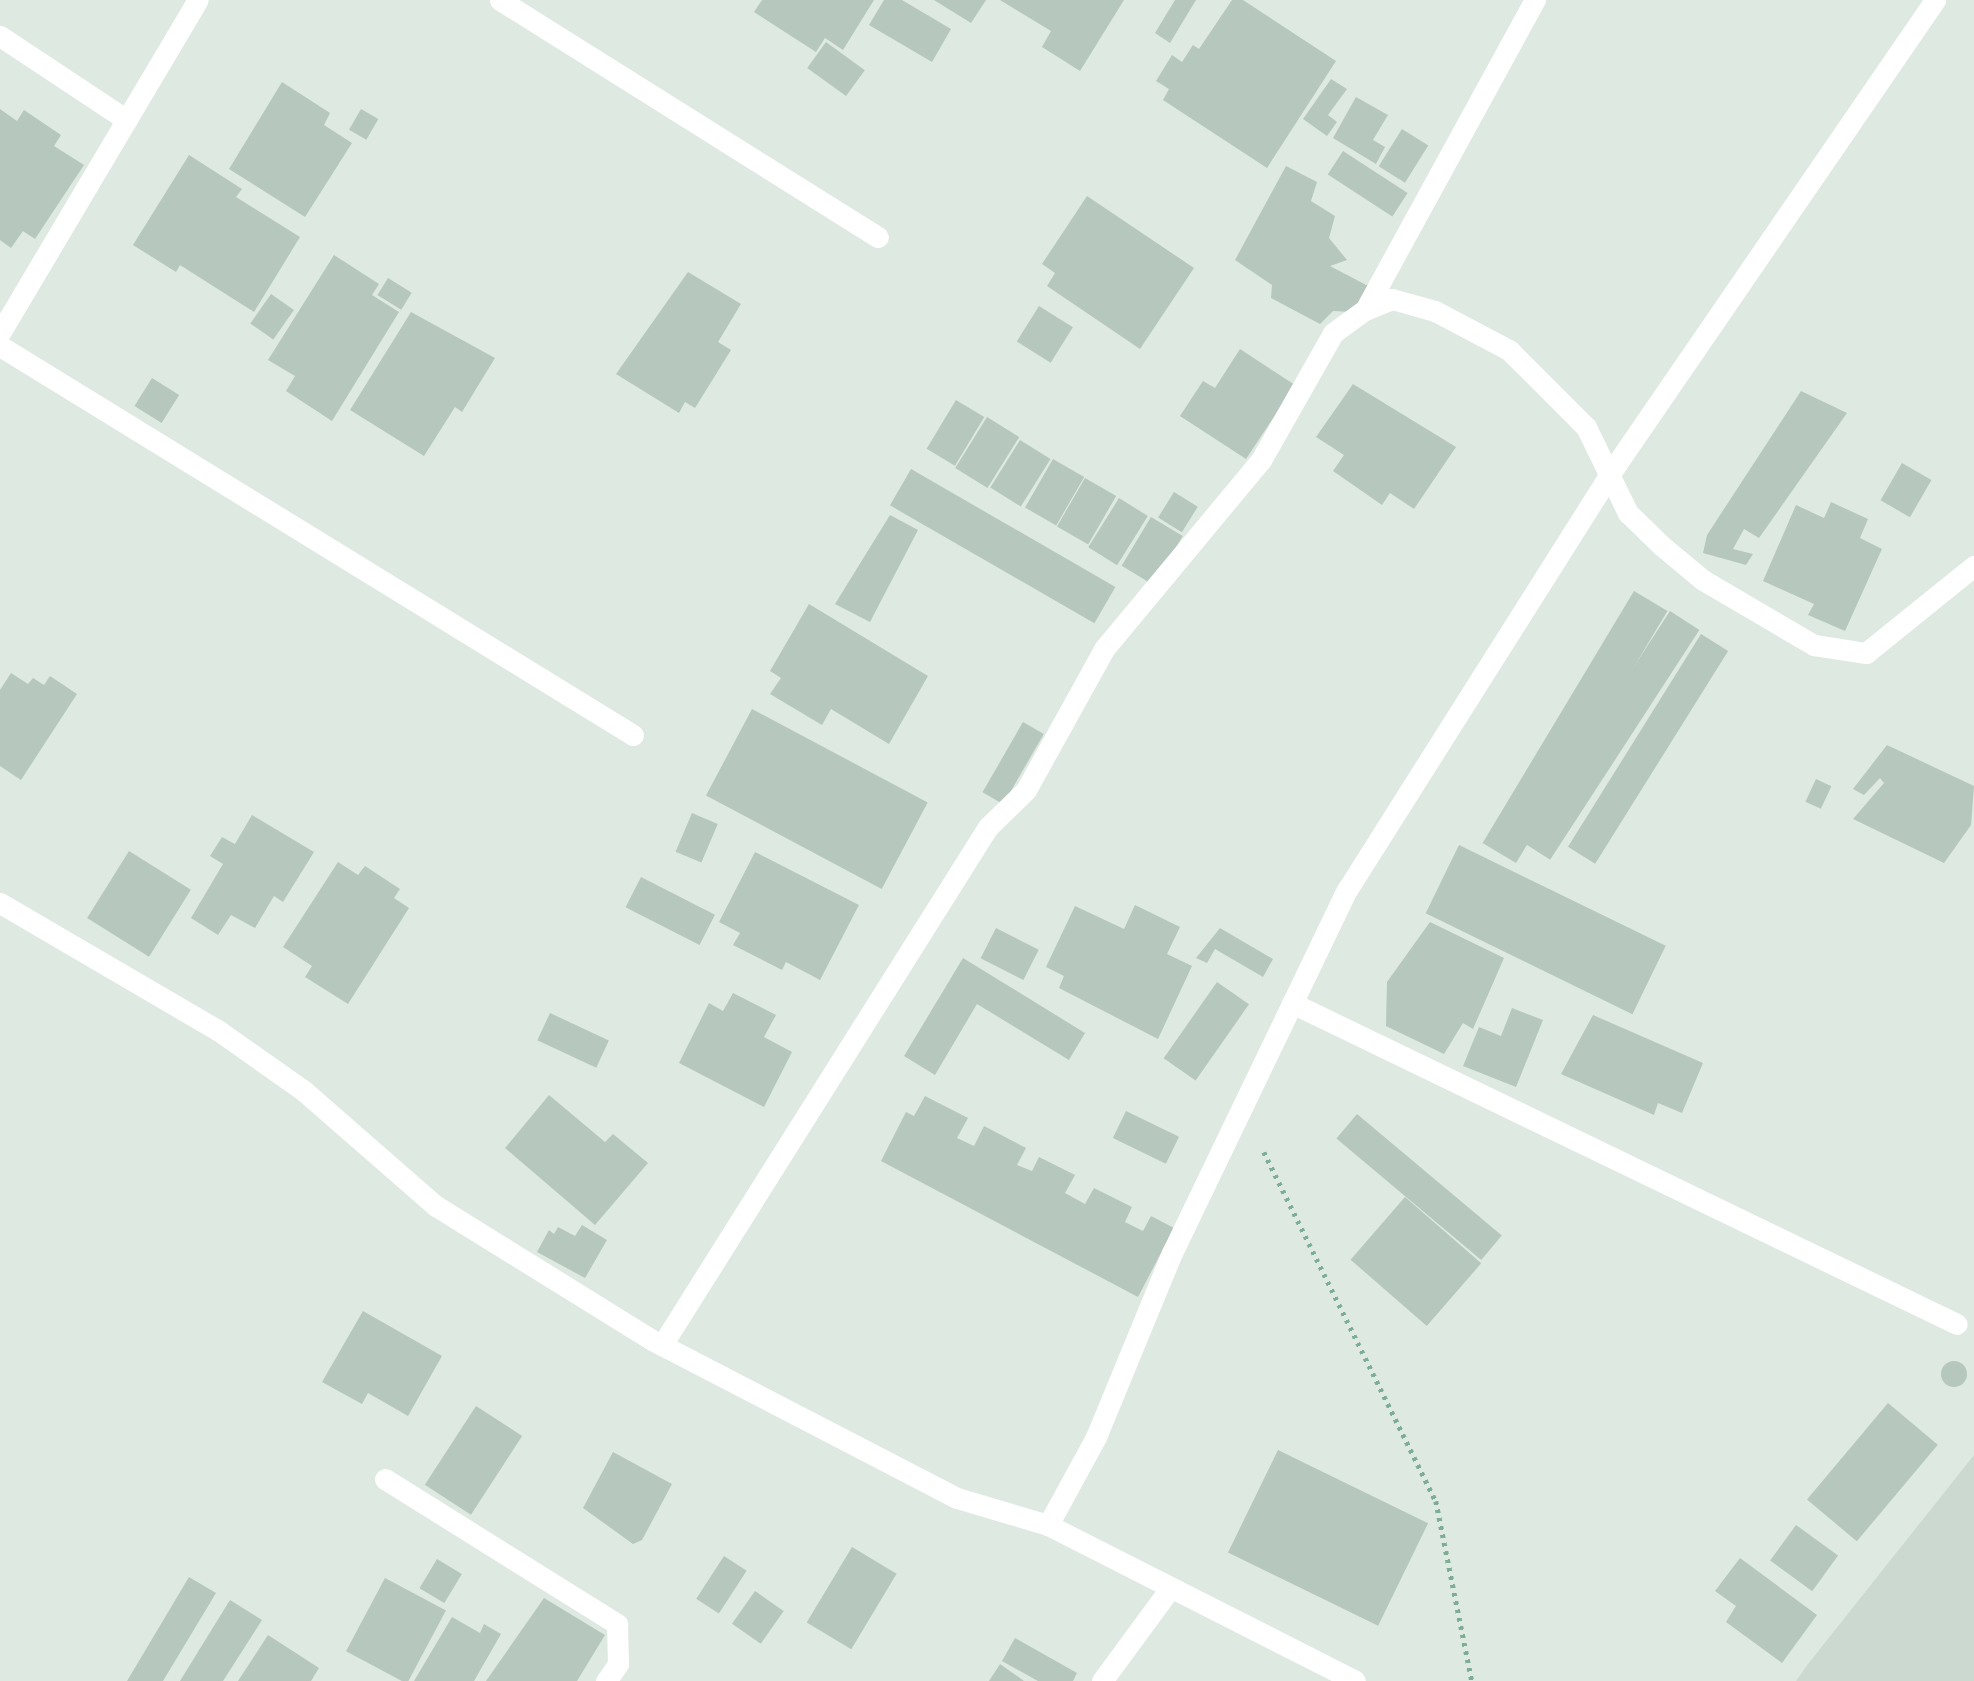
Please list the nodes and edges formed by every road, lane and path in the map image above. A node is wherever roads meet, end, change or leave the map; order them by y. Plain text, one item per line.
1 (198, 0) edge
2 (500, 0) edge
3 (1535, 0) edge
4 (1935, 0) edge
5 (0, 36) edge
6 (127, 120) junction
7 (878, 237) dead end
8 (1364, 310) junction
9 (0, 333) edge
10 (0, 346) edge
11 (1607, 478) junction
12 (1974, 566) edge
13 (633, 735) dead end
14 (0, 903) edge
15 (1292, 1003) junction
16 (1242, 1108) junction
17 (1957, 1324) dead end
18 (662, 1345) junction
19 (385, 1479) dead end
20 (1048, 1525) junction
21 (1168, 1591) junction
22 (606, 1681) edge
23 (1102, 1681) edge
24 (1355, 1681) edge
25 (1472, 1681) edge

1 - 6 street
2 - 7 street
3 - 8 street
4 - 11 street
5 - 6 street
6 - 9 street
8 - 11 street
8 - 18 street
10 - 13 street
11 - 12 street
11 - 15 street
14 - 18 street
15 - 16 street
15 - 17 street
16 - 20 street
16 - 25 path
18 - 20 street
19 - 22 street
20 - 21 street
21 - 23 street
21 - 24 street

